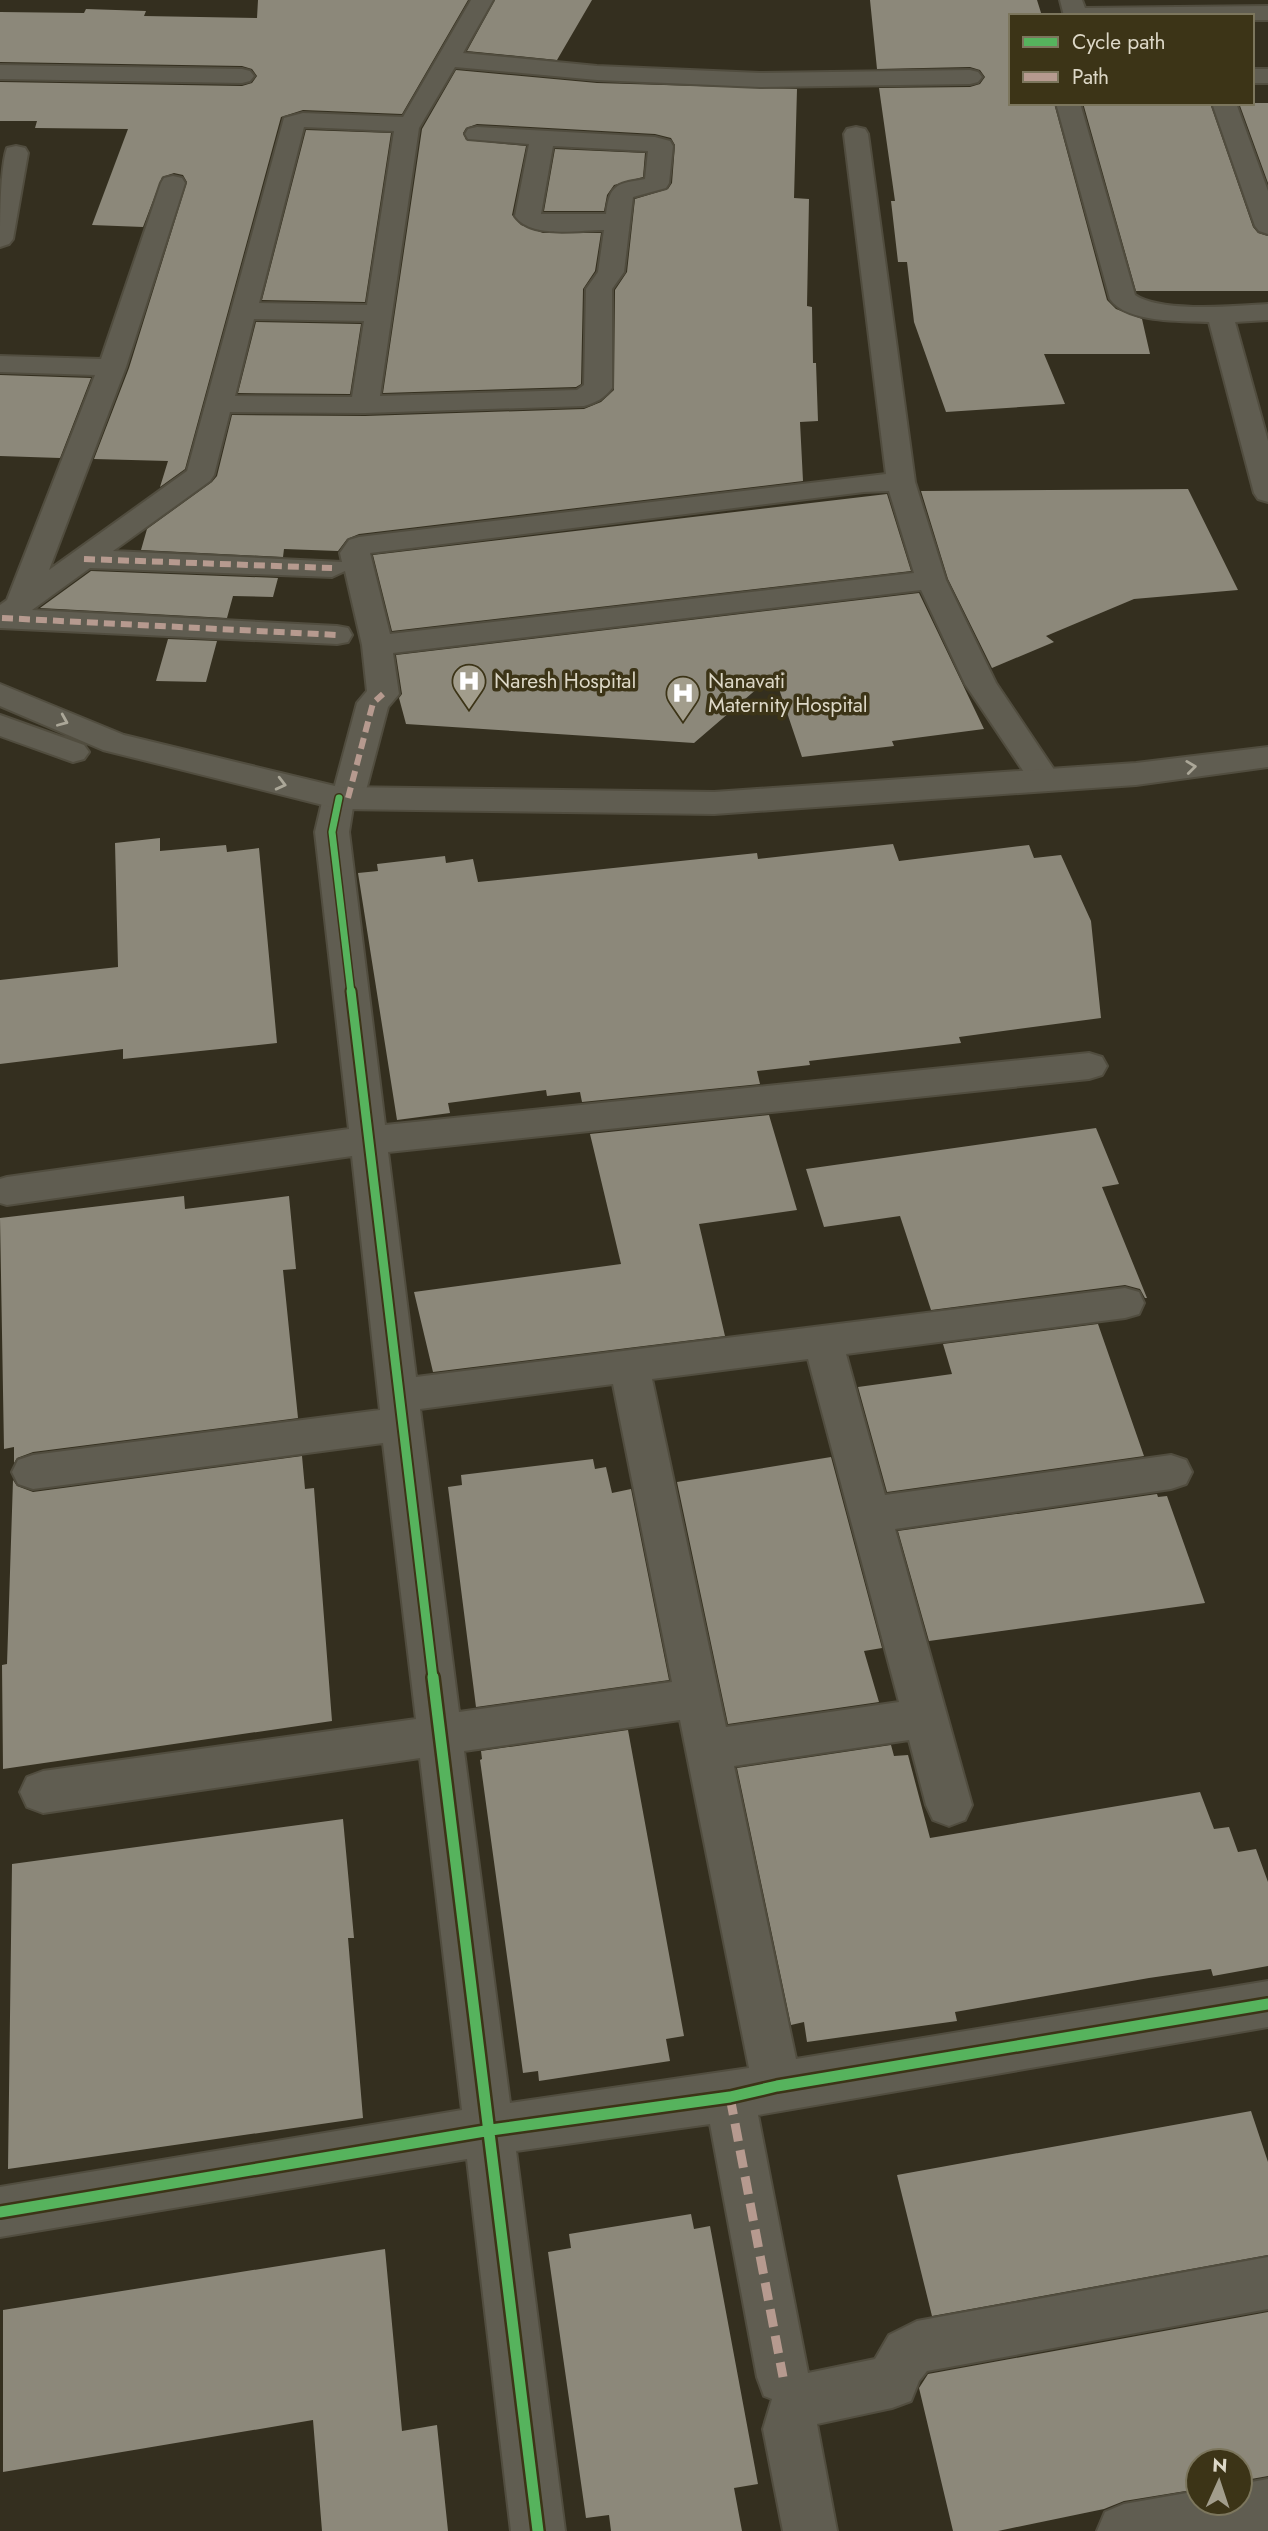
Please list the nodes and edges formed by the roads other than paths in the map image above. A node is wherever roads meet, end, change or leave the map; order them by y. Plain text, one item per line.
1 (482, 0) edge
2 (1268, 13) edge
3 (1230, 14) edge
4 (447, 59) junction
5 (0, 72) edge
6 (242, 76) dead end
7 (970, 77) dead end
8 (1069, 105) edge
9 (1225, 105) edge
10 (407, 124) junction
11 (477, 134) dead end
12 (856, 134) dead end
13 (542, 137) junction
14 (16, 153) dead end
15 (173, 183) dead end
16 (617, 222) junction
17 (1268, 226) edge
18 (0, 239) edge
19 (244, 312) junction
20 (1268, 312) edge
21 (380, 313) junction
22 (1220, 315) junction
23 (0, 364) edge
24 (112, 367) junction
25 (220, 404) junction
26 (365, 405) junction
27 (901, 482) junction
28 (1268, 493) edge
29 (85, 559) junction
30 (332, 568) dead end
31 (931, 580) junction
32 (8, 613) edge
33 (337, 635) dead end
34 (377, 645) junction
35 (0, 694) edge
36 (0, 725) edge
37 (1268, 757) edge
38 (1045, 780) junction
39 (1268, 780) edge
40 (341, 804) junction
41 (1089, 1066) dead end
42 (370, 1140) junction
43 (7, 1191) dead end
44 (1125, 1303) dead end
45 (824, 1343) junction
46 (629, 1365) junction
47 (400, 1410) junction
48 (33, 1472) dead end
49 (1171, 1472) dead end
50 (869, 1515) junction
51 (698, 1698) junction
52 (925, 1718) junction
53 (440, 1736) junction
54 (708, 1750) junction
55 (43, 1792) dead end
56 (949, 1805) dead end
57 (1268, 2004) edge
58 (777, 2086) junction
59 (730, 2096) junction
60 (491, 2130) junction
61 (0, 2213) edge
62 (1268, 2283) edge
63 (783, 2377) dead end
64 (1268, 2506) edge
65 (538, 2531) edge
66 (810, 2531) edge
67 (1124, 2531) edge

1 - 4 street
2 - 3 street
4 - 7 street
4 - 10 street
5 - 6 street
8 - 22 street
9 - 17 street
10 - 19 street
10 - 21 street
11 - 13 street
12 - 27 street
13 - 16 street
13 - 16 street
14 - 18 street
15 - 24 street
16 - 26 street
19 - 21 street
19 - 25 street
20 - 22 street
21 - 26 street
22 - 28 street
23 - 24 street
24 - 32 street
25 - 26 street
25 - 29 street
27 - 31 street
27 - 34 street
29 - 30 street
29 - 32 street
31 - 34 street
31 - 38 street
32 - 33 street
34 - 40 street
35 -> 40 street
36 - 40 street
38 -> 37 street
38 - 40 street
39 - 40 street
40 - 42 street
41 - 42 street
42 - 43 street
42 - 47 street
44 - 45 street
45 - 46 street
45 - 50 street
46 - 47 street
46 - 51 street
47 - 48 street
47 - 53 street
49 - 50 street
50 - 52 street
51 - 53 street
51 - 54 street
52 - 54 street
52 - 56 street
53 - 55 street
53 - 60 street
54 - 58 street
57 - 58 street
58 - 59 street
59 - 60 street
59 - 63 street
60 - 61 street
60 - 65 street
62 - 66 street
64 - 67 street

